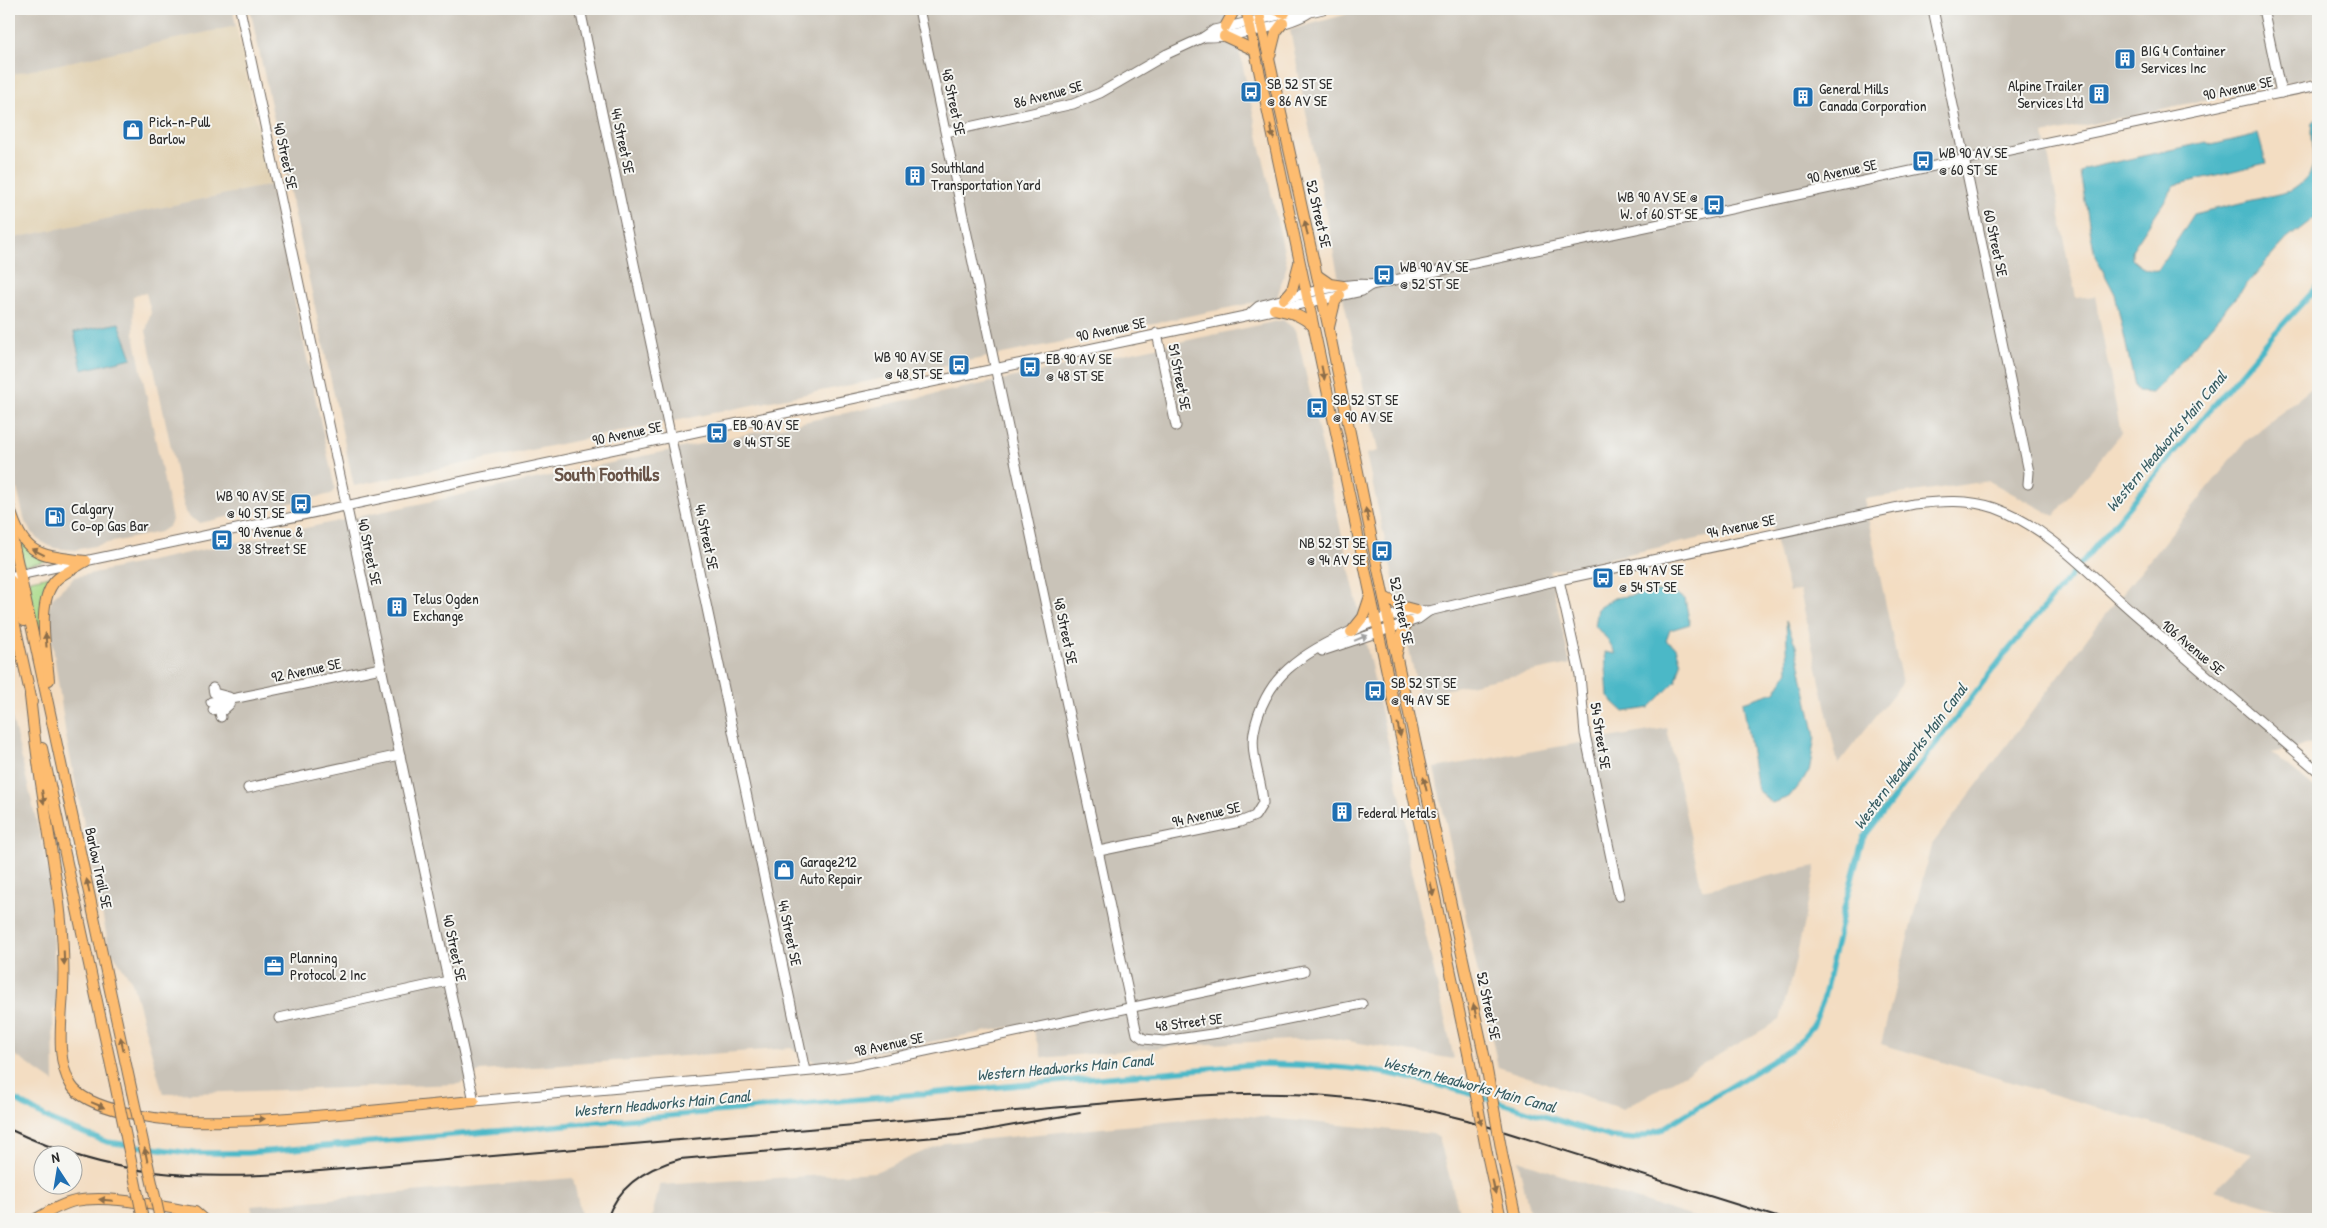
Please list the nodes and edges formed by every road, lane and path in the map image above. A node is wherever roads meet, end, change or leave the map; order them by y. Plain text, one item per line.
1 (240, 9) edge
2 (580, 9) edge
3 (919, 9) edge
4 (1236, 9) edge
5 (1246, 9) edge
6 (1273, 9) edge
7 (1323, 9) edge
8 (1933, 9) edge
9 (2263, 9) edge
10 (1260, 18) edge
11 (1284, 18) junction
12 (1250, 26) junction
13 (1224, 31) junction
14 (1254, 50) junction
15 (1269, 60) junction
16 (2318, 85) edge
17 (2280, 93) junction
18 (946, 132) junction
19 (1964, 158) junction
20 (1300, 258) junction
21 (1317, 275) junction
22 (1342, 291) junction
23 (1321, 295) junction
24 (1307, 298) junction
25 (1284, 300) junction
26 (1274, 309) junction
27 (1251, 313) junction
28 (1313, 326) junction
29 (1329, 330) junction
30 (1158, 333) junction
31 (996, 368) junction
32 (1176, 426) dead end
33 (672, 437) junction
34 (2028, 484) dead end
35 (9, 506) edge
36 (347, 506) junction
37 (9, 523) edge
38 (2052, 541) joint
39 (9, 551) edge
40 (86, 561) junction
41 (20, 575) junction
42 (9, 578) edge
43 (1559, 580) junction
44 (1371, 595) junction
45 (1384, 597) junction
46 (9, 598) edge
47 (1416, 610) junction
48 (1429, 611) junction
49 (9, 615) edge
50 (1388, 622) junction
51 (1408, 622) junction
52 (1377, 626) junction
53 (17, 631) junction
54 (1351, 632) junction
55 (38, 652) junction
56 (1310, 655) junction
57 (1396, 656) junction
58 (381, 668) junction
59 (213, 688) dead end
60 (30, 696) junction
61 (236, 698) junction
62 (52, 724) junction
63 (400, 755) junction
64 (2318, 771) edge
65 (248, 788) dead end
66 (1099, 851) junction
67 (1619, 896) dead end
68 (1304, 971) dead end
69 (448, 981) junction
70 (1362, 1004) dead end
71 (1132, 1007) junction
72 (279, 1018) dead end
73 (805, 1072) junction
74 (474, 1101) junction
75 (36, 1219) edge
76 (143, 1219) edge
77 (160, 1219) edge
78 (203, 1219) edge
79 (1501, 1219) edge
80 (1516, 1219) edge

1 - 36 street, 40 Street SE
2 - 33 street, 44 Street SE
3 - 18 street, 48 Street SE
4 - 13 main road
5 - 12 main road, 52 Street SE
6 - 11 main road
7 - 11 street, 86 Avenue SE
8 - 19 street, 60 Street SE
9 - 17 street
10 - 11 street, 86 Avenue SE
10 - 12 street, 86 Avenue SE
10 - 15 main road, 52 Street SE
11 - 15 main road
12 - 13 street, 86 Avenue SE
12 - 14 main road, 52 Street SE
13 - 14 main road
13 - 18 street, 86 Avenue SE
14 -> 20 main road, 52 Street SE
21 -> 15 main road, 52 Street SE
16 - 17 street, 90 Avenue SE
17 - 19 street, 90 Avenue SE
18 - 31 street, 48 Street SE
19 - 22 street, 90 Avenue SE
19 - 34 street, 60 Street SE
20 - 24 main road, 52 Street SE
20 - 25 main road
21 - 22 main road
21 - 23 main road, 52 Street SE
22 - 23 street, 90 Avenue SE
22 - 29 main road
23 - 24 street, 90 Avenue SE
23 - 29 main road, 52 Street SE
24 - 25 street, 90 Avenue SE
24 - 26 street, 90 Avenue SE
24 - 28 main road, 52 Street SE
25 - 27 street, 90 Avenue SE
26 - 27 street, 90 Avenue SE
26 - 28 main road
27 - 30 street, 90 Avenue SE
28 -> 44 main road, 52 Street SE
45 -> 29 main road, 52 Street SE
30 - 31 street, 90 Avenue SE
30 - 32 street, 51 Street SE
31 - 33 street, 90 Avenue SE
31 - 66 street, 48 Street SE
33 - 36 street, 90 Avenue SE
33 - 73 street, 44 Street SE
40 -> 35 main road
36 - 40 street, 90 Avenue SE
36 - 58 street, 40 Street SE
37 - 41 main road, Barlow Trail SE
38 - 43 street, 94 Avenue SE
38 - 64 street, 106 Avenue SE
39 - 41 main road
40 - 41 street, 90 Avenue SE
62 -> 40 main road
41 - 42 street, 90 Avenue SE
41 - 55 main road, Barlow Trail SE
42 - 55 main road
43 - 48 street, 94 Avenue SE
43 - 67 street, 54 Street SE
44 - 52 main road, 52 Street SE
44 - 54 main road
45 - 47 main road
45 - 50 main road, 52 Street SE
46 - 53 main road, Barlow Trail SE
47 - 48 street, 94 Avenue SE
47 - 50 street, 94 Avenue SE
48 - 51 street, 94 Avenue SE
49 - 53 main road
50 - 51 street, 94 Avenue SE
50 - 52 street, 94 Avenue SE
50 - 57 main road, 52 Street SE
51 - 57 main road
52 - 54 street, 94 Avenue SE
56 -> 52 street, 94 Avenue SE
52 -> 79 main road, 52 Street SE, bridge
53 - 60 main road, Barlow Trail SE
54 - 56 street, 94 Avenue SE
55 - 62 main road, Barlow Trail SE
56 - 66 street, 94 Avenue SE
80 -> 57 main road, 52 Street SE, bridge
58 - 61 street, 92 Avenue SE
58 - 63 street, 40 Street SE
59 - 61 street
60 -> 74 main road
60 - 76 main road, Barlow Trail SE, bridge
61 - 61 street, 92 Avenue SE
77 -> 62 main road, Barlow Trail SE, bridge
63 - 65 street
63 - 69 street, 40 Street SE
66 - 71 street, 48 Street SE
68 - 71 street, 98 Avenue SE
69 - 72 street
69 - 74 street, 40 Street SE
70 - 71 street, 48 Street SE
71 - 73 street, 98 Avenue SE
73 - 74 street, 98 Avenue SE
78 -> 75 main road

